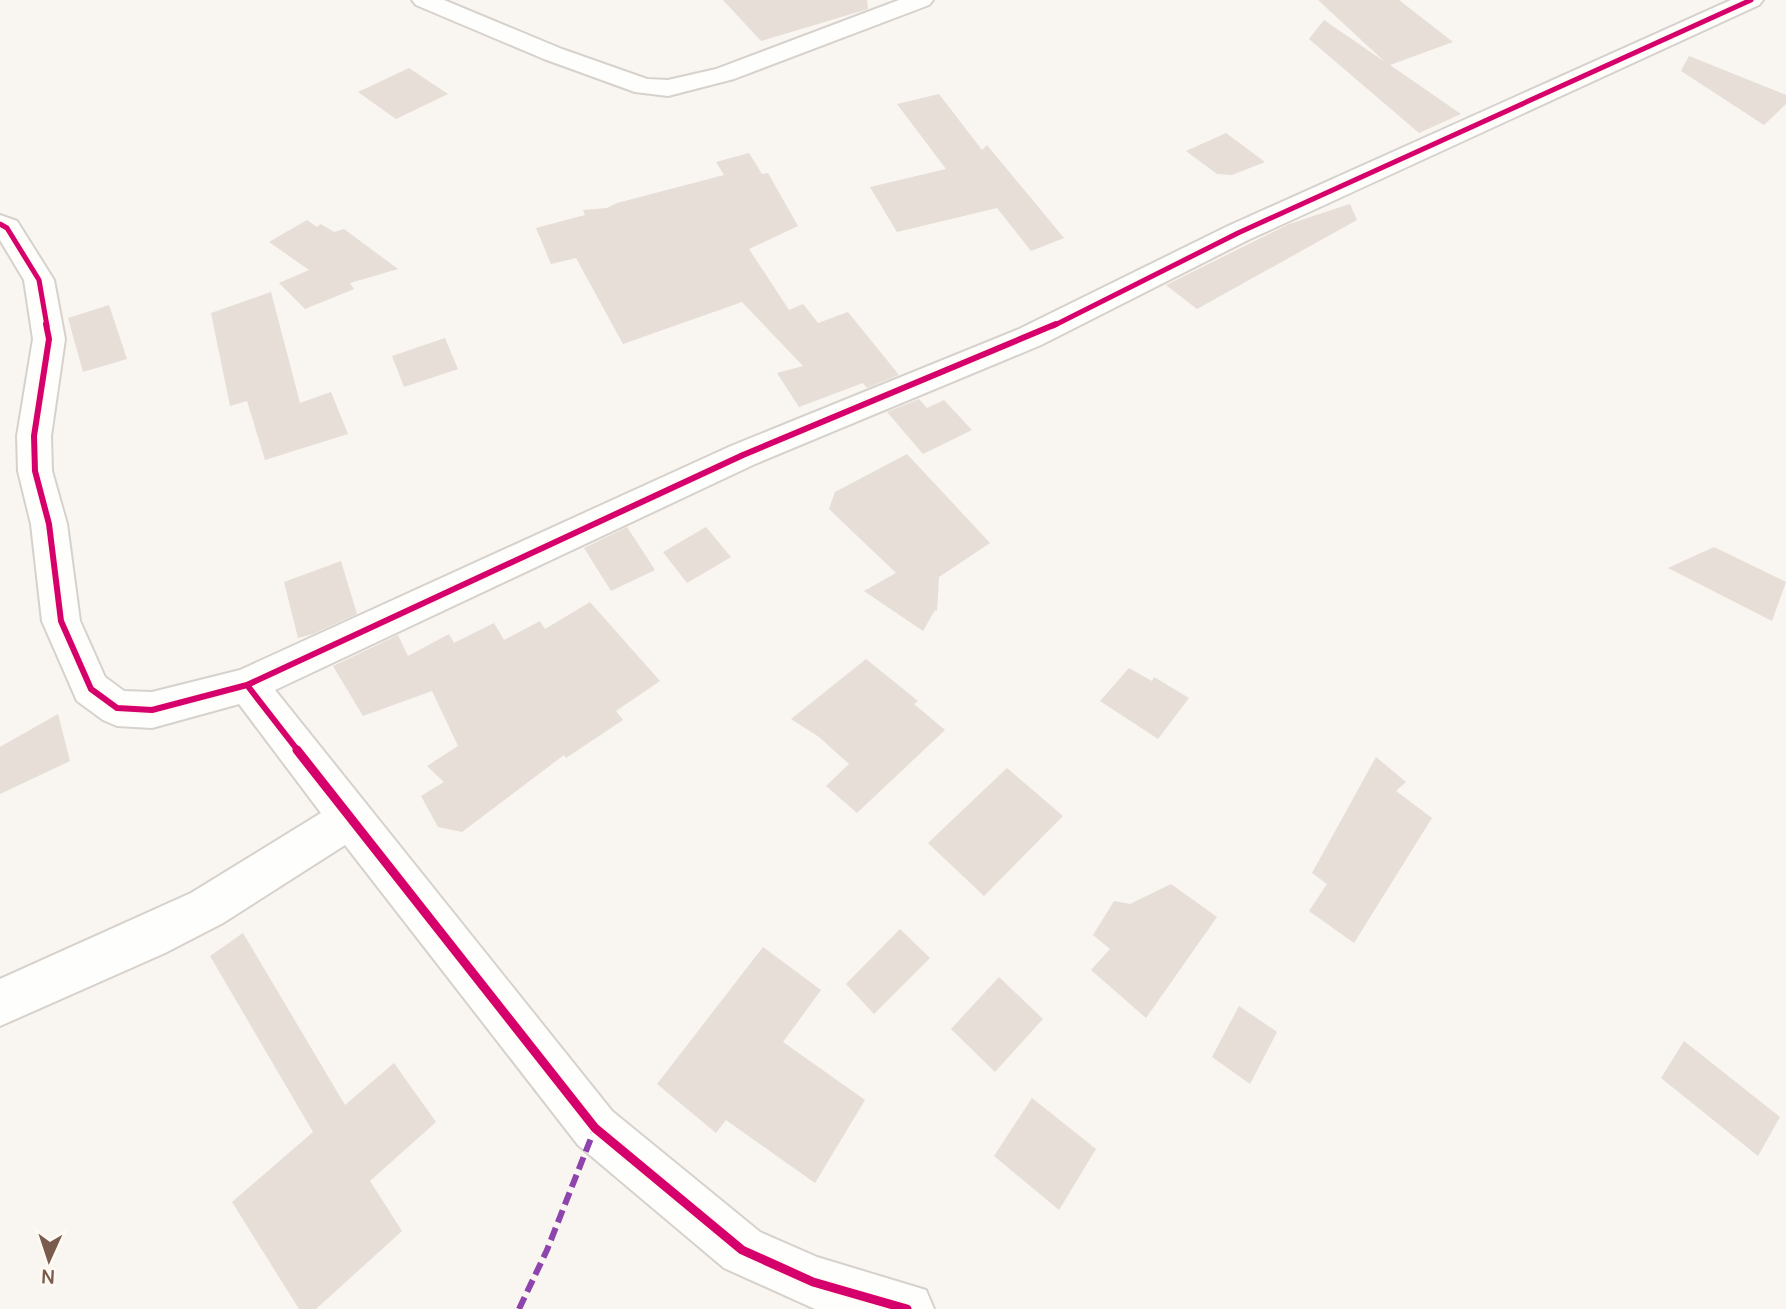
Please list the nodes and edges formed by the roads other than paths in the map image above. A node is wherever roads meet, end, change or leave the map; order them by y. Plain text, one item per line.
1 (424, 0) edge
2 (922, 0) edge
3 (1751, 0) edge
4 (0, 224) edge
5 (247, 685) junction
6 (350, 818) junction
7 (0, 1003) edge
8 (907, 1309) edge

1 - 2 street
3 - 5 street
4 - 5 street
5 - 6 street
6 - 7 street
6 - 8 street

